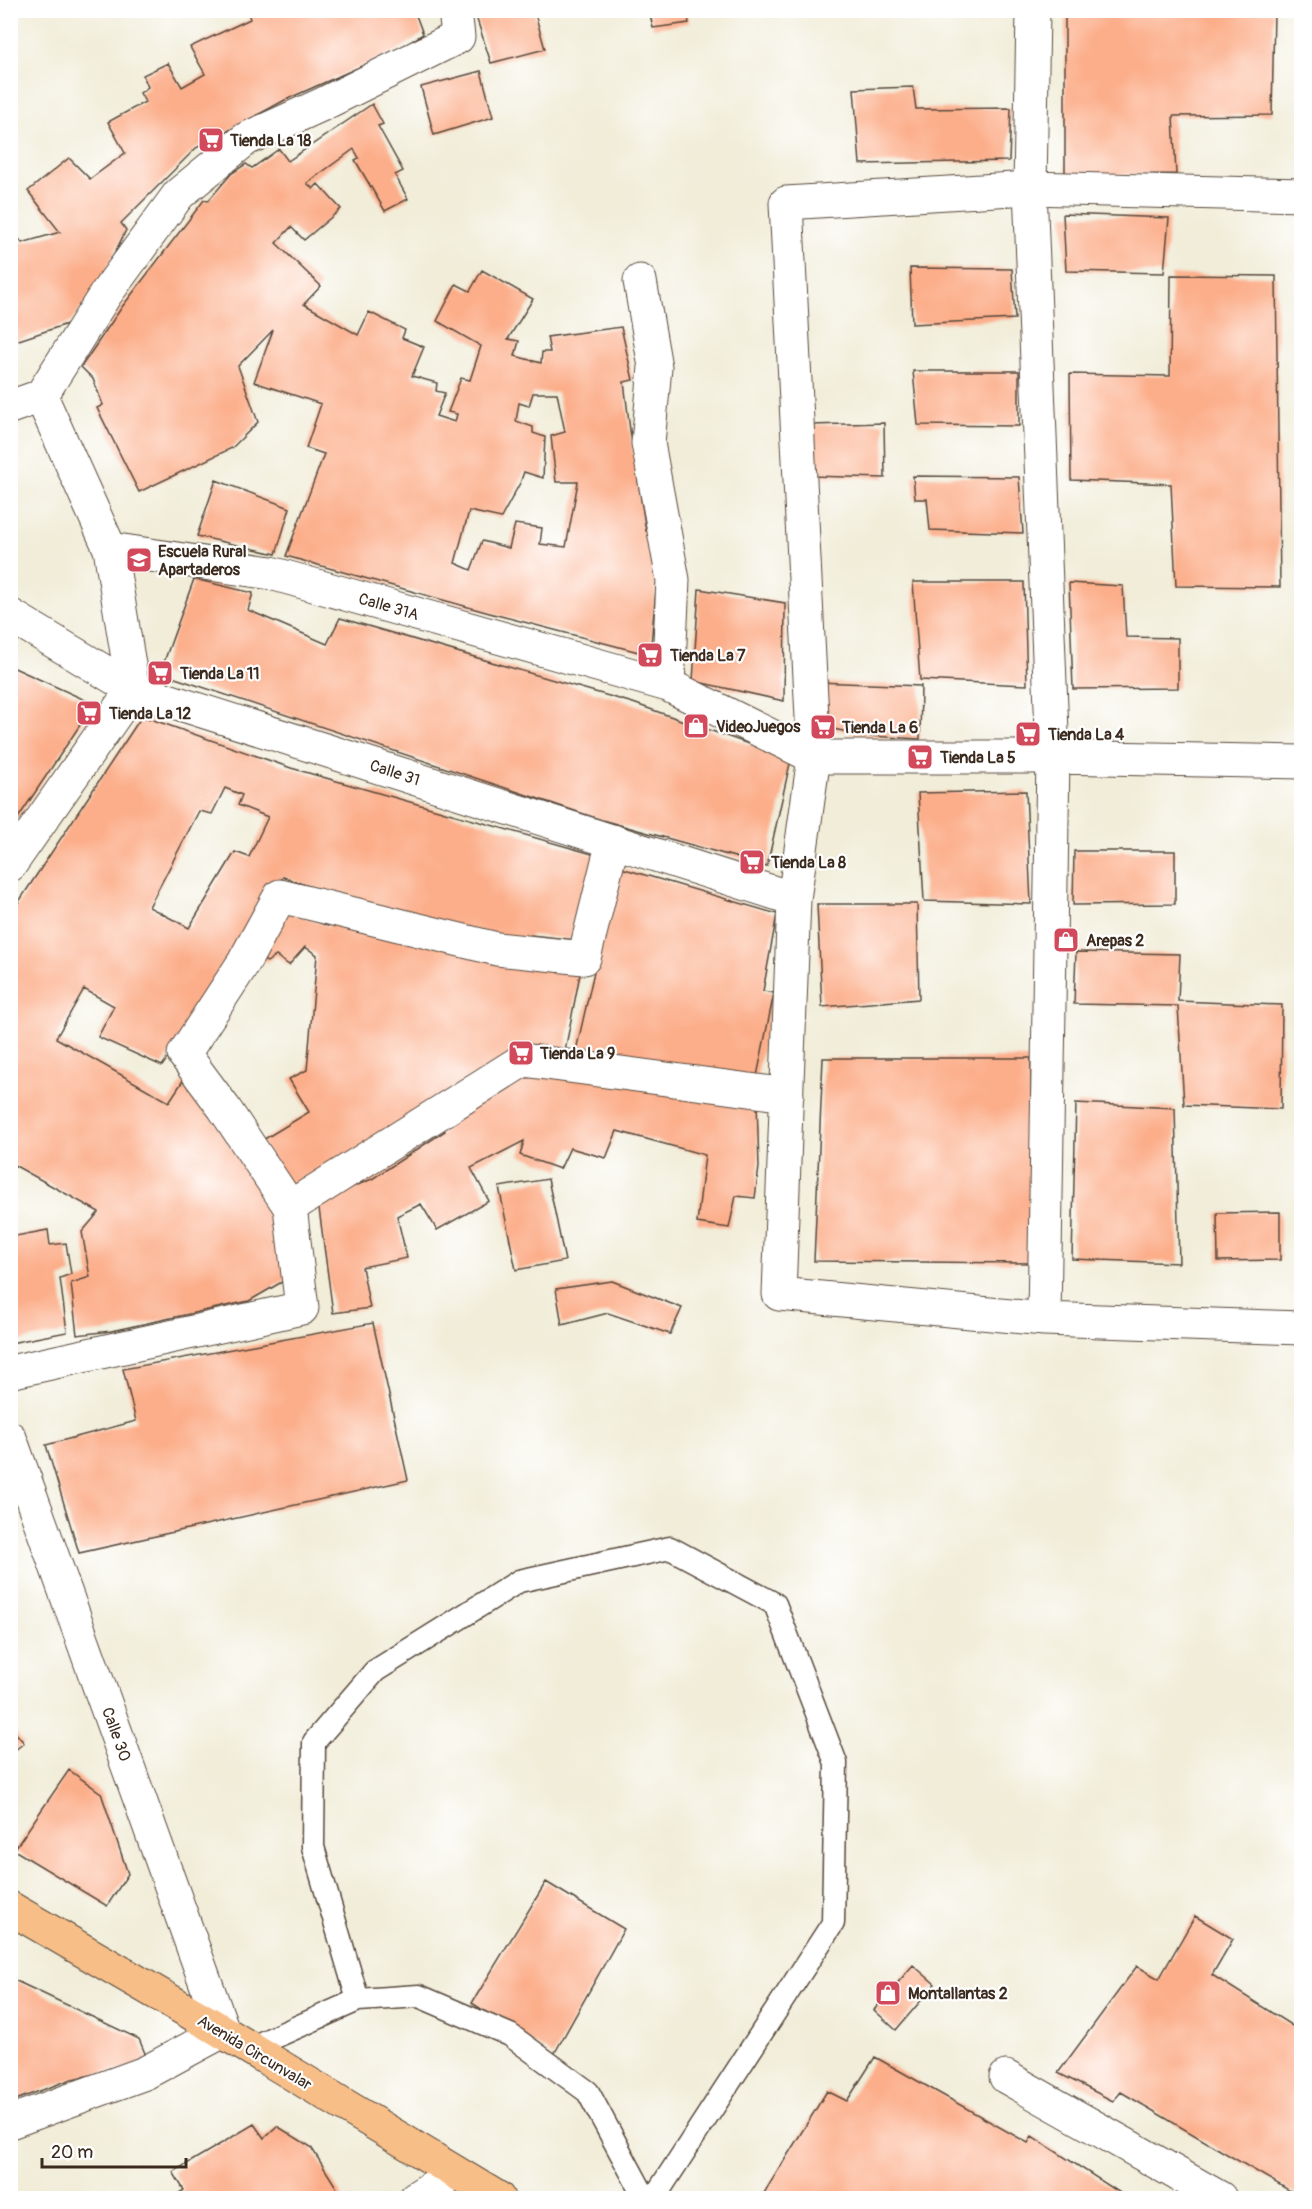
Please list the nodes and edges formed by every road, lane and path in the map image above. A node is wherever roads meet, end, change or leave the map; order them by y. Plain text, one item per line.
1 (455, 10) edge
2 (1033, 10) edge
3 (1030, 188) junction
4 (1302, 195) edge
5 (640, 281) dead end
6 (41, 396) junction
7 (10, 407) edge
8 (110, 549) junction
9 (10, 615) edge
10 (668, 686) junction
11 (133, 689) junction
12 (814, 757) junction
13 (1053, 757) junction
14 (1302, 762) edge
15 (613, 841) junction
16 (10, 866) edge
17 (794, 899) junction
18 (787, 1095) junction
19 (290, 1207) junction
20 (1044, 1319) junction
21 (1302, 1328) edge
22 (10, 1372) edge
23 (10, 1437) edge
24 (10, 1908) edge
25 (357, 2000) junction
26 (223, 2031) junction
27 (250, 2048) junction
28 (1006, 2077) dead end
29 (10, 2122) edge
30 (473, 2189) edge
31 (415, 2199) edge
32 (645, 2199) edge
33 (654, 2199) edge
34 (1220, 2199) edge

1 - 6 street
2 - 3 street
3 - 4 street
3 - 12 street
3 - 13 street
5 - 10 street
6 - 7 street
6 - 8 street
8 - 10 street, Calle 31A
8 - 11 street
9 - 11 street, Calle 31
10 - 12 street, Calle 31A
11 - 15 street, Calle 31
11 - 16 street
12 - 13 street
12 - 17 street
13 - 14 street
13 - 20 street
15 - 17 street, Calle 31
15 - 19 street
17 - 18 street
18 - 19 street
18 - 20 street
19 - 22 street
20 - 21 street
23 - 26 street, Calle 30
24 - 26 main road, Avenida Circunvalar
25 - 27 lane
25 - 32 lane
25 - 33 lane
26 - 27 main road, Avenida Circunvalar
26 - 29 street
27 - 30 main road, Avenida Circunvalar
28 - 34 street
30 - 31 street

